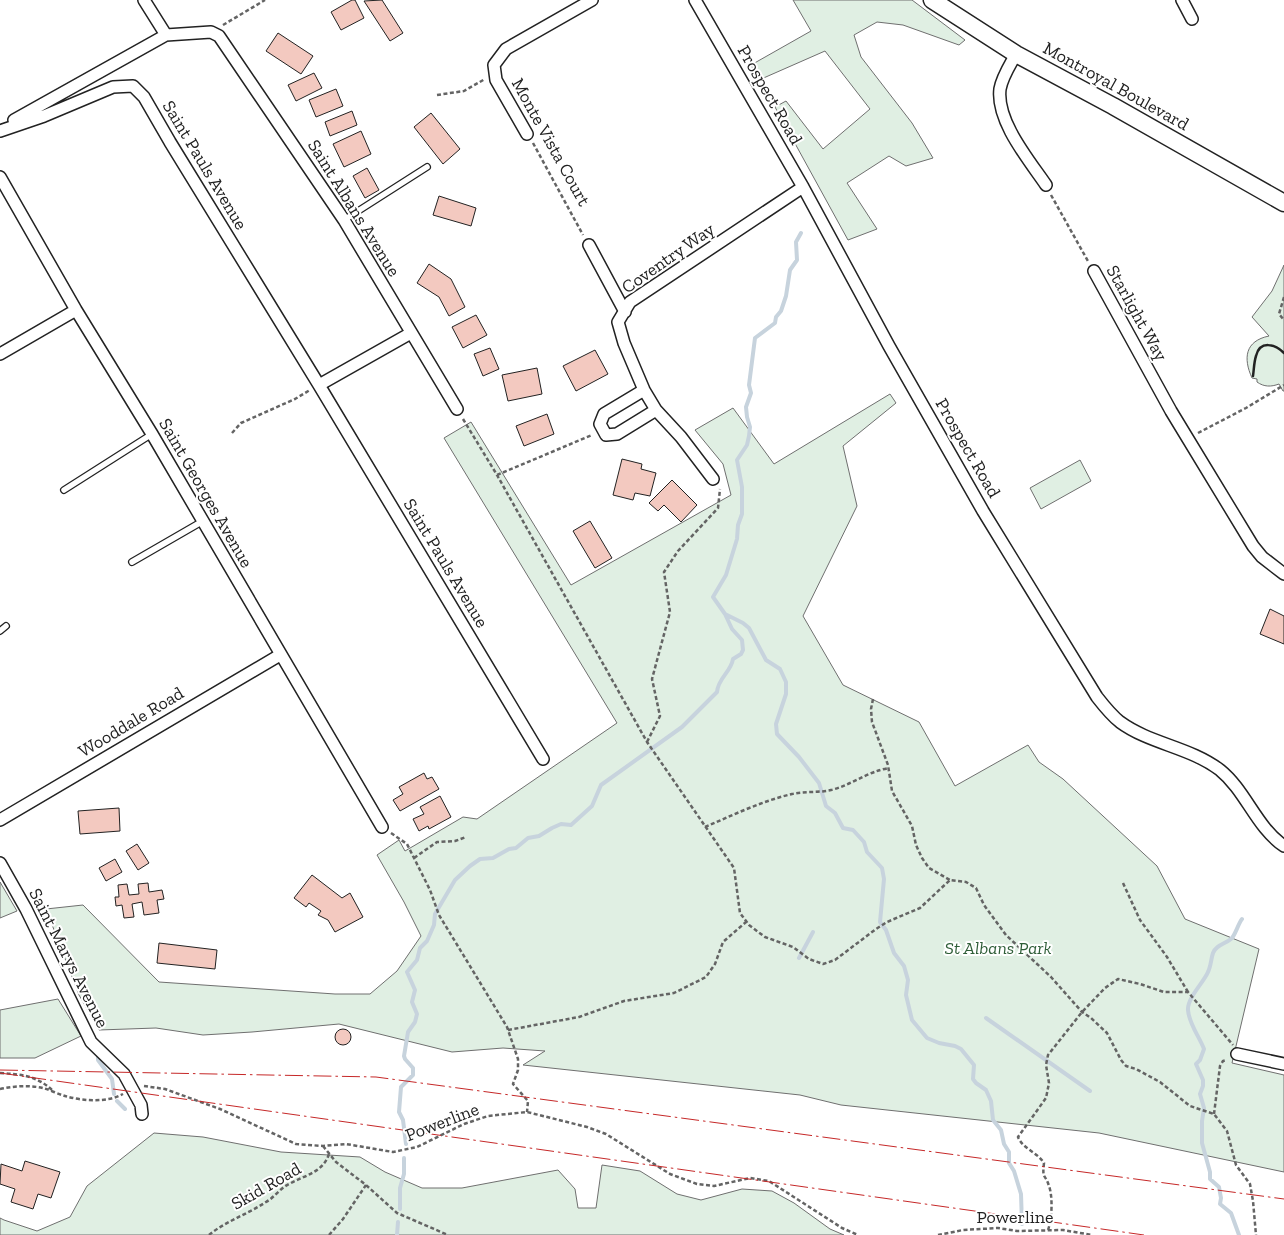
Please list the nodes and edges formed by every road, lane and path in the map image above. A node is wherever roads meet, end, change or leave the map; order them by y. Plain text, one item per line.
1 (144, 0) edge
2 (265, 0) edge
3 (592, 0) edge
4 (695, 0) edge
5 (932, 0) edge
6 (1182, 0) edge
7 (1192, 19) dead end
8 (224, 24) dead end
9 (166, 35) junction
10 (1016, 54) junction
11 (495, 71) junction
12 (438, 95) dead end
13 (0, 129) edge
14 (527, 134) joint
15 (427, 167) dead end
16 (0, 177) edge
17 (1046, 185) joint
18 (803, 187) junction
19 (1284, 203) edge
20 (344, 220) junction
21 (589, 245) joint
22 (1094, 272) joint
23 (1284, 297) edge
24 (76, 310) junction
25 (624, 312) junction
26 (1284, 320) edge
27 (411, 333) junction
28 (0, 354) edge
29 (1284, 385) edge
30 (319, 386) junction
31 (644, 390) junction
32 (457, 409) joint
33 (656, 410) junction
34 (232, 433) dead end
35 (152, 434) junction
36 (590, 436) dead end
37 (1188, 438) junction
38 (497, 475) junction
39 (713, 479) joint
40 (64, 490) dead end
41 (203, 521) junction
42 (132, 562) dead end
43 (1284, 574) edge
44 (6, 626) dead end
45 (0, 630) edge
46 (280, 655) junction
47 (873, 699) dead end
48 (647, 742) junction
49 (543, 759) dead end
50 (889, 768) junction
51 (0, 820) edge
52 (382, 827) joint
53 (705, 827) junction
54 (466, 837) dead end
55 (1284, 846) edge
56 (414, 858) junction
57 (0, 863) edge
58 (950, 880) junction
59 (1122, 883) dead end
60 (746, 922) junction
61 (1188, 992) junction
62 (1082, 1012) junction
63 (508, 1030) junction
64 (1237, 1054) junction
65 (1284, 1064) edge
66 (0, 1073) edge
67 (0, 1088) edge
68 (133, 1088) junction
69 (55, 1092) junction
70 (527, 1112) junction
71 (142, 1114) dead end
72 (1214, 1114) junction
73 (323, 1146) junction
74 (329, 1153) junction
75 (366, 1185) junction
76 (1048, 1230) junction
77 (1040, 1231) junction
78 (442, 1234) edge
79 (209, 1235) edge
80 (329, 1235) edge
81 (448, 1235) edge
82 (858, 1235) edge
83 (938, 1235) edge
84 (1040, 1235) edge
85 (1092, 1235) edge
86 (1256, 1235) edge

1 - 9 street
2 - 8 path
3 - 11 street, Monte Vista Court
4 - 18 street, Prospect Road
5 - 10 street, Montroyal Boulevard
6 - 7 street
9 - 13 street
9 - 20 street, Saint Albans Avenue
10 - 17 street
10 - 19 street, Montroyal Boulevard
11 - 12 path
11 - 14 street, Monte Vista Court
13 - 30 street, Saint Pauls Avenue
14 - 21 path, Monte Vista Court
15 - 20 lane
16 - 24 street, Saint Georges Avenue
17 - 22 path, Starlight Way
18 - 25 street, Coventry Way
18 - 55 street, Prospect Road
20 - 27 street, Saint Albans Avenue
21 - 25 street
22 - 37 street, Starlight Way
23 - 26 path
24 - 28 street
24 - 35 street, Saint Georges Avenue
25 - 31 street, Coventry Way
27 - 30 street
27 - 32 street, Saint Albans Avenue
29 - 37 path
30 - 34 path
30 - 49 street, Saint Pauls Avenue
31 - 33 street, Coventry Way
31 - 33 street
32 - 38 path
33 - 39 street, Coventry Way
35 - 40 lane
35 - 41 street, Saint Georges Avenue
36 - 38 path
37 - 43 street, Starlight Way
38 - 48 path
39 - 48 path
41 - 42 lane
41 - 46 street, Saint Georges Avenue
44 - 45 lane
46 - 51 street, Wooddale Road
46 - 52 street, Saint Georges Avenue
47 - 50 path
48 - 53 path
50 - 53 path
50 - 58 path
52 - 56 path
53 - 60 path
54 - 56 path
56 - 63 path
57 - 68 street, Saint Marys Avenue
58 - 60 path
58 - 62 path
59 - 61 path
60 - 63 path
61 - 62 path
61 - 64 path
62 - 72 path
62 - 76 path
63 - 70 path
64 - 65 street
64 - 72 path
66 - 69 path
67 - 69 path
68 - 69 path
68 - 71 street, Saint Marys Avenue
68 - 73 path, Powerline
70 - 73 path, Powerline
70 - 82 path, Powerline
72 - 86 path
73 - 74 path
74 - 75 path
74 - 79 path, Skid Road
75 - 78 path
75 - 80 path
76 - 77 path, Powerline
76 - 85 path, Powerline
77 - 83 path, Powerline
77 - 84 path
78 - 81 path

